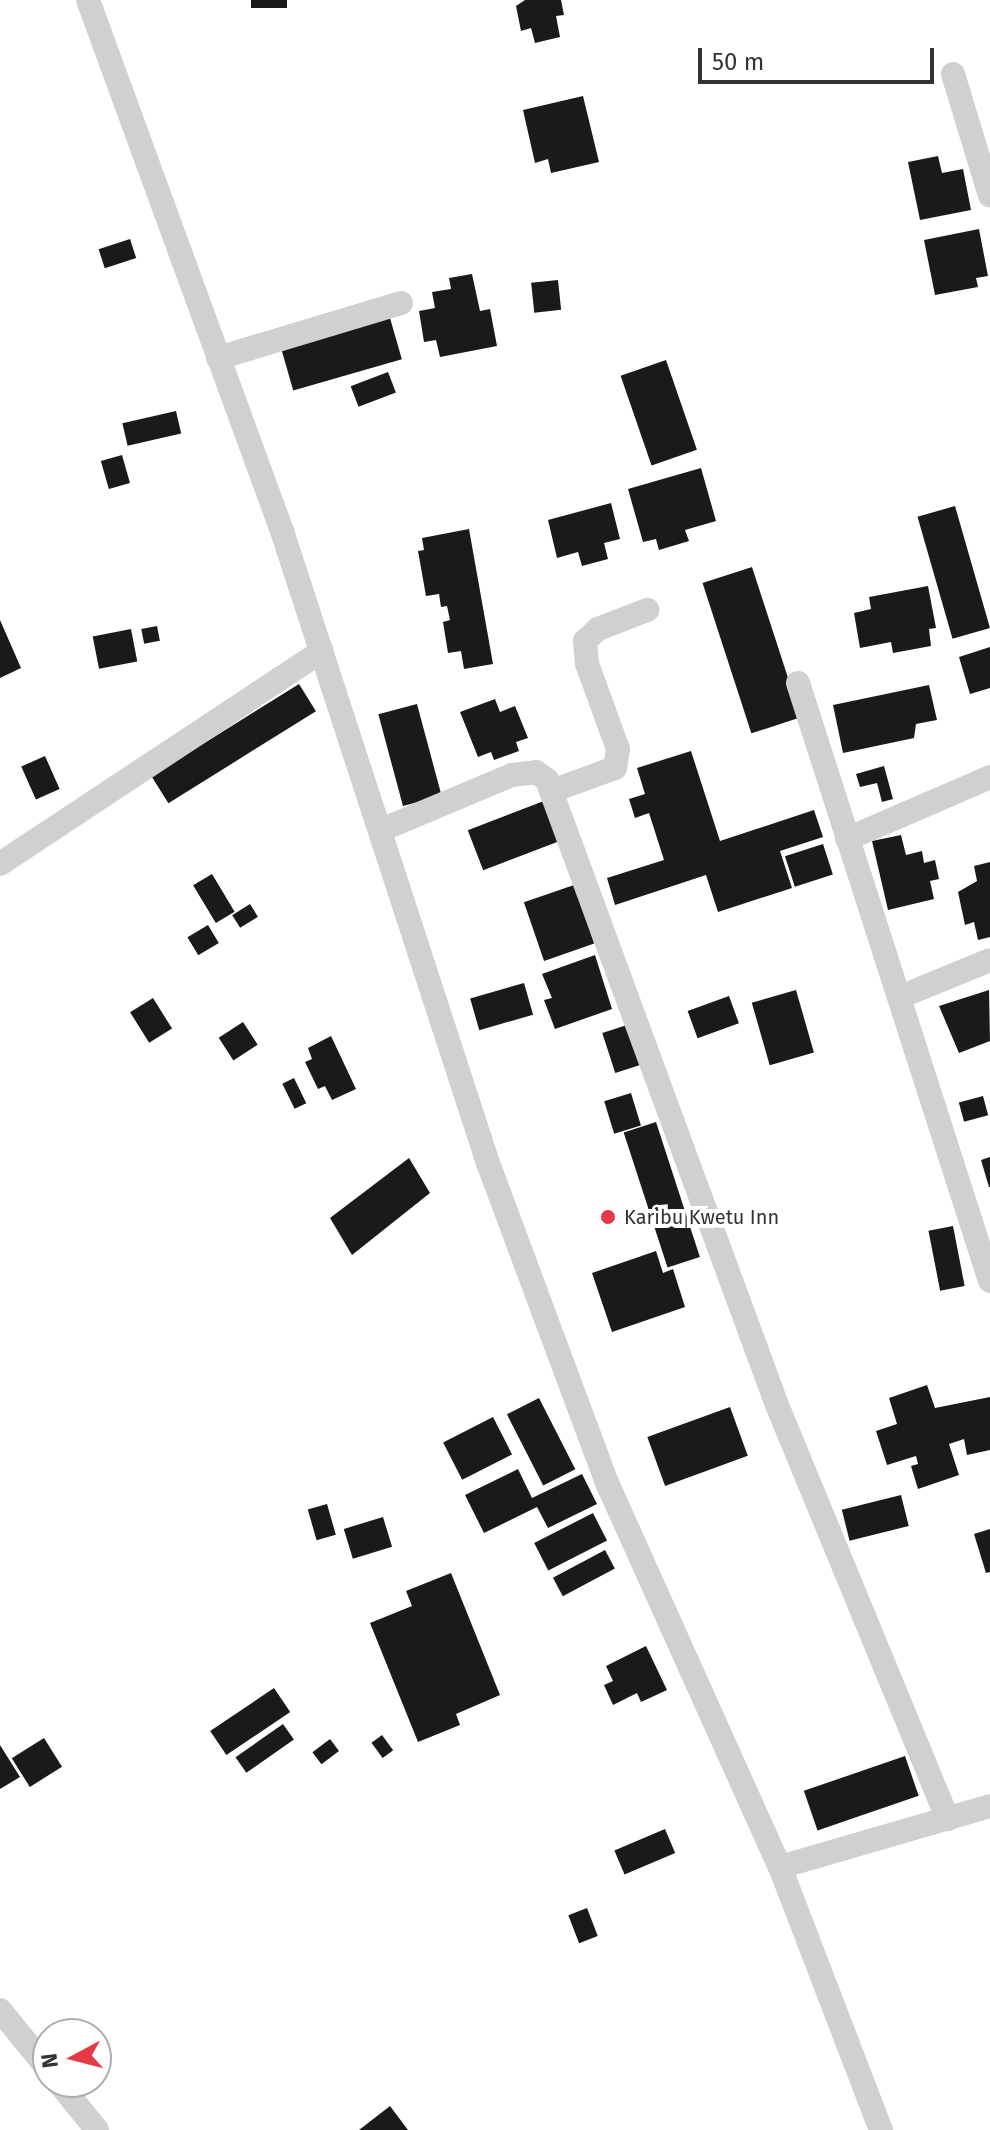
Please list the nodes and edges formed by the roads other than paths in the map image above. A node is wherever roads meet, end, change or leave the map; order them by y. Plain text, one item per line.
1 (88, 0) edge
2 (953, 74) dead end
3 (990, 196) edge
4 (401, 303) dead end
5 (218, 358) junction
6 (647, 610) dead end
7 (322, 651) junction
8 (798, 683) dead end
9 (990, 777) edge
10 (552, 791) junction
11 (381, 830) junction
12 (847, 839) junction
13 (0, 864) edge
14 (990, 960) edge
15 (900, 997) junction
16 (990, 1281) edge
17 (990, 1806) edge
18 (948, 1819) junction
19 (780, 1867) junction
20 (0, 2010) edge
21 (32, 2049) edge
22 (71, 2098) edge
23 (97, 2130) edge
24 (881, 2130) edge

1 - 5 street
2 - 3 street
4 - 5 street
5 - 7 street
6 - 10 street
7 - 11 street
7 - 13 street
8 - 12 street
9 - 12 street
10 - 11 street
10 - 18 street
11 - 19 street
12 - 15 street
14 - 15 street
15 - 16 street
17 - 18 street
18 - 19 street
19 - 24 street
20 - 21 street
22 - 23 street

